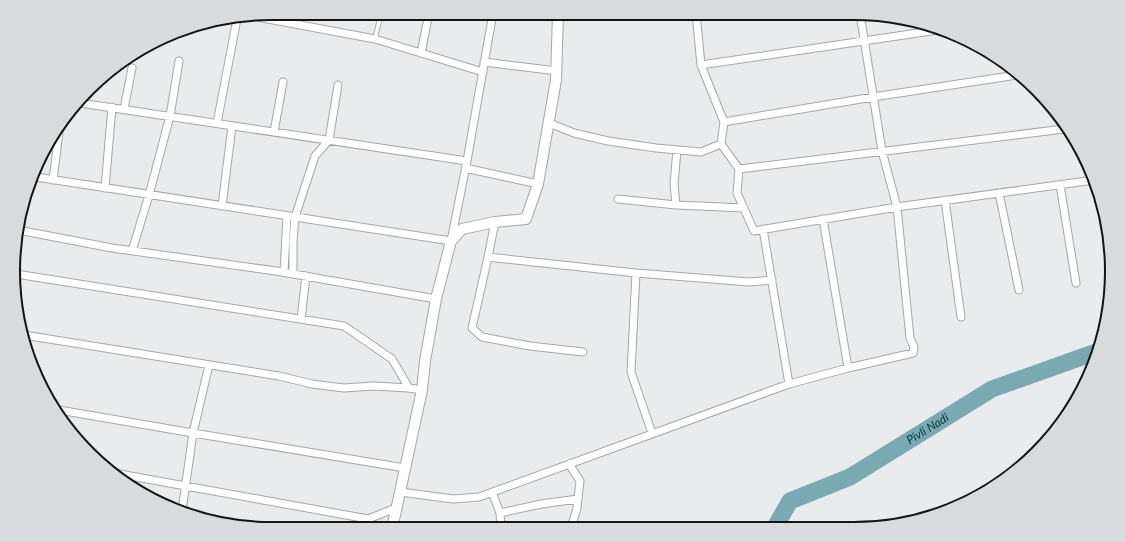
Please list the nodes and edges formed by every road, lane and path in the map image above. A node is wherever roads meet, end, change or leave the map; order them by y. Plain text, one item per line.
1 (273, 20) edge
2 (379, 20) edge
3 (428, 20) edge
4 (492, 20) edge
5 (558, 20) edge
6 (697, 20) edge
7 (861, 20) edge
8 (236, 22) edge
9 (919, 29) edge
10 (375, 39) junction
11 (864, 40) junction
12 (421, 53) junction
13 (179, 61) dead end
14 (484, 62) junction
15 (701, 65) junction
16 (132, 68) dead end
17 (557, 71) junction
18 (482, 72) junction
19 (1012, 76) edge
20 (283, 82) dead end
21 (338, 86) dead end
22 (873, 97) junction
23 (85, 103) edge
24 (112, 108) junction
25 (124, 109) junction
26 (170, 116) junction
27 (724, 122) junction
28 (549, 123) junction
29 (217, 124) junction
30 (232, 126) junction
31 (1062, 130) edge
32 (274, 132) junction
33 (58, 138) edge
34 (329, 140) junction
35 (721, 144) junction
36 (677, 150) junction
37 (882, 151) junction
38 (466, 165) junction
39 (739, 169) junction
40 (38, 177) edge
41 (53, 180) junction
42 (1088, 181) edge
43 (538, 184) junction
44 (1060, 185) junction
45 (105, 188) junction
46 (999, 193) junction
47 (149, 195) junction
48 (618, 199) dead end
49 (945, 200) junction
50 (676, 205) junction
51 (222, 206) junction
52 (897, 207) junction
53 (744, 208) junction
54 (288, 216) junction
55 (295, 217) junction
56 (823, 219) junction
57 (495, 222) junction
58 (763, 229) junction
59 (23, 231) edge
60 (451, 241) junction
61 (132, 250) junction
62 (488, 257) junction
63 (284, 272) junction
64 (636, 273) junction
65 (293, 274) junction
66 (20, 275) edge
67 (306, 276) junction
68 (772, 280) junction
69 (1076, 283) dead end
70 (1019, 290) dead end
71 (436, 299) junction
72 (961, 316) dead end
73 (301, 319) junction
74 (29, 336) edge
75 (583, 352) dead end
76 (209, 365) junction
77 (848, 368) junction
78 (789, 384) junction
79 (409, 388) junction
80 (422, 390) junction
81 (62, 411) edge
82 (192, 433) junction
83 (652, 433) junction
84 (569, 464) junction
85 (405, 468) junction
86 (125, 475) edge
87 (185, 487) junction
88 (400, 492) junction
89 (492, 492) junction
90 (578, 499) junction
91 (183, 506) edge
92 (396, 508) junction
93 (500, 513) junction
94 (393, 522) edge
95 (501, 522) edge
96 (573, 522) edge

1 - 10 street
2 - 10 lane
3 - 12 street
4 - 14 street
5 - 17 street
6 - 15 street
7 - 11 street
8 - 29 street
9 - 11 street
10 - 12 street
11 - 15 street
11 - 22 street
12 - 18 street
13 - 26 street
14 - 17 street
14 - 18 street
15 - 27 street
16 - 25 street
17 - 28 street
18 - 38 street
19 - 22 street
20 - 32 street
21 - 34 street
22 - 27 street
22 - 37 street
23 - 24 street
24 - 25 street
24 - 45 street
25 - 26 street
26 - 29 street
26 - 47 street
27 - 35 street
28 - 36 street
28 - 43 street
29 - 30 street
30 - 32 street
30 - 51 street
31 - 37 street
32 - 34 street
33 - 41 street
34 - 38 street
34 - 55 street
35 - 36 street
35 - 39 street
36 - 50 street
37 - 39 street
37 - 52 street
38 - 43 street
38 - 60 street
39 - 53 street
40 - 41 street
41 - 45 street
42 - 44 street
43 - 57 street
44 - 46 street
44 - 69 street
45 - 47 street
46 - 49 street
46 - 70 street
47 - 51 street
47 - 61 street
48 - 50 street
49 - 52 street
49 - 72 street
50 - 53 street
51 - 54 street
52 - 56 street
52 - 77 street
53 - 58 street
54 - 55 street
54 - 63 street
55 - 60 street
55 - 65 street
56 - 58 street
56 - 77 street
57 - 60 street
57 - 62 street
58 - 68 street
59 - 61 street
60 - 71 street
61 - 63 street
62 - 64 street
62 - 75 street
63 - 65 street
64 - 68 street
64 - 83 street
65 - 67 street
66 - 73 street
67 - 71 street
67 - 73 street
68 - 78 street
71 - 80 street
73 - 79 street
74 - 76 street
76 - 79 street
76 - 82 street
77 - 78 street
78 - 83 street
79 - 80 street
80 - 85 street
81 - 82 street
82 - 85 street
82 - 87 street
83 - 84 street
84 - 89 street
84 - 90 street
85 - 88 street
86 - 87 street
87 - 91 street
87 - 92 street
88 - 89 street
88 - 92 street
89 - 93 street
90 - 93 street
90 - 96 street
92 - 94 street
93 - 95 street

